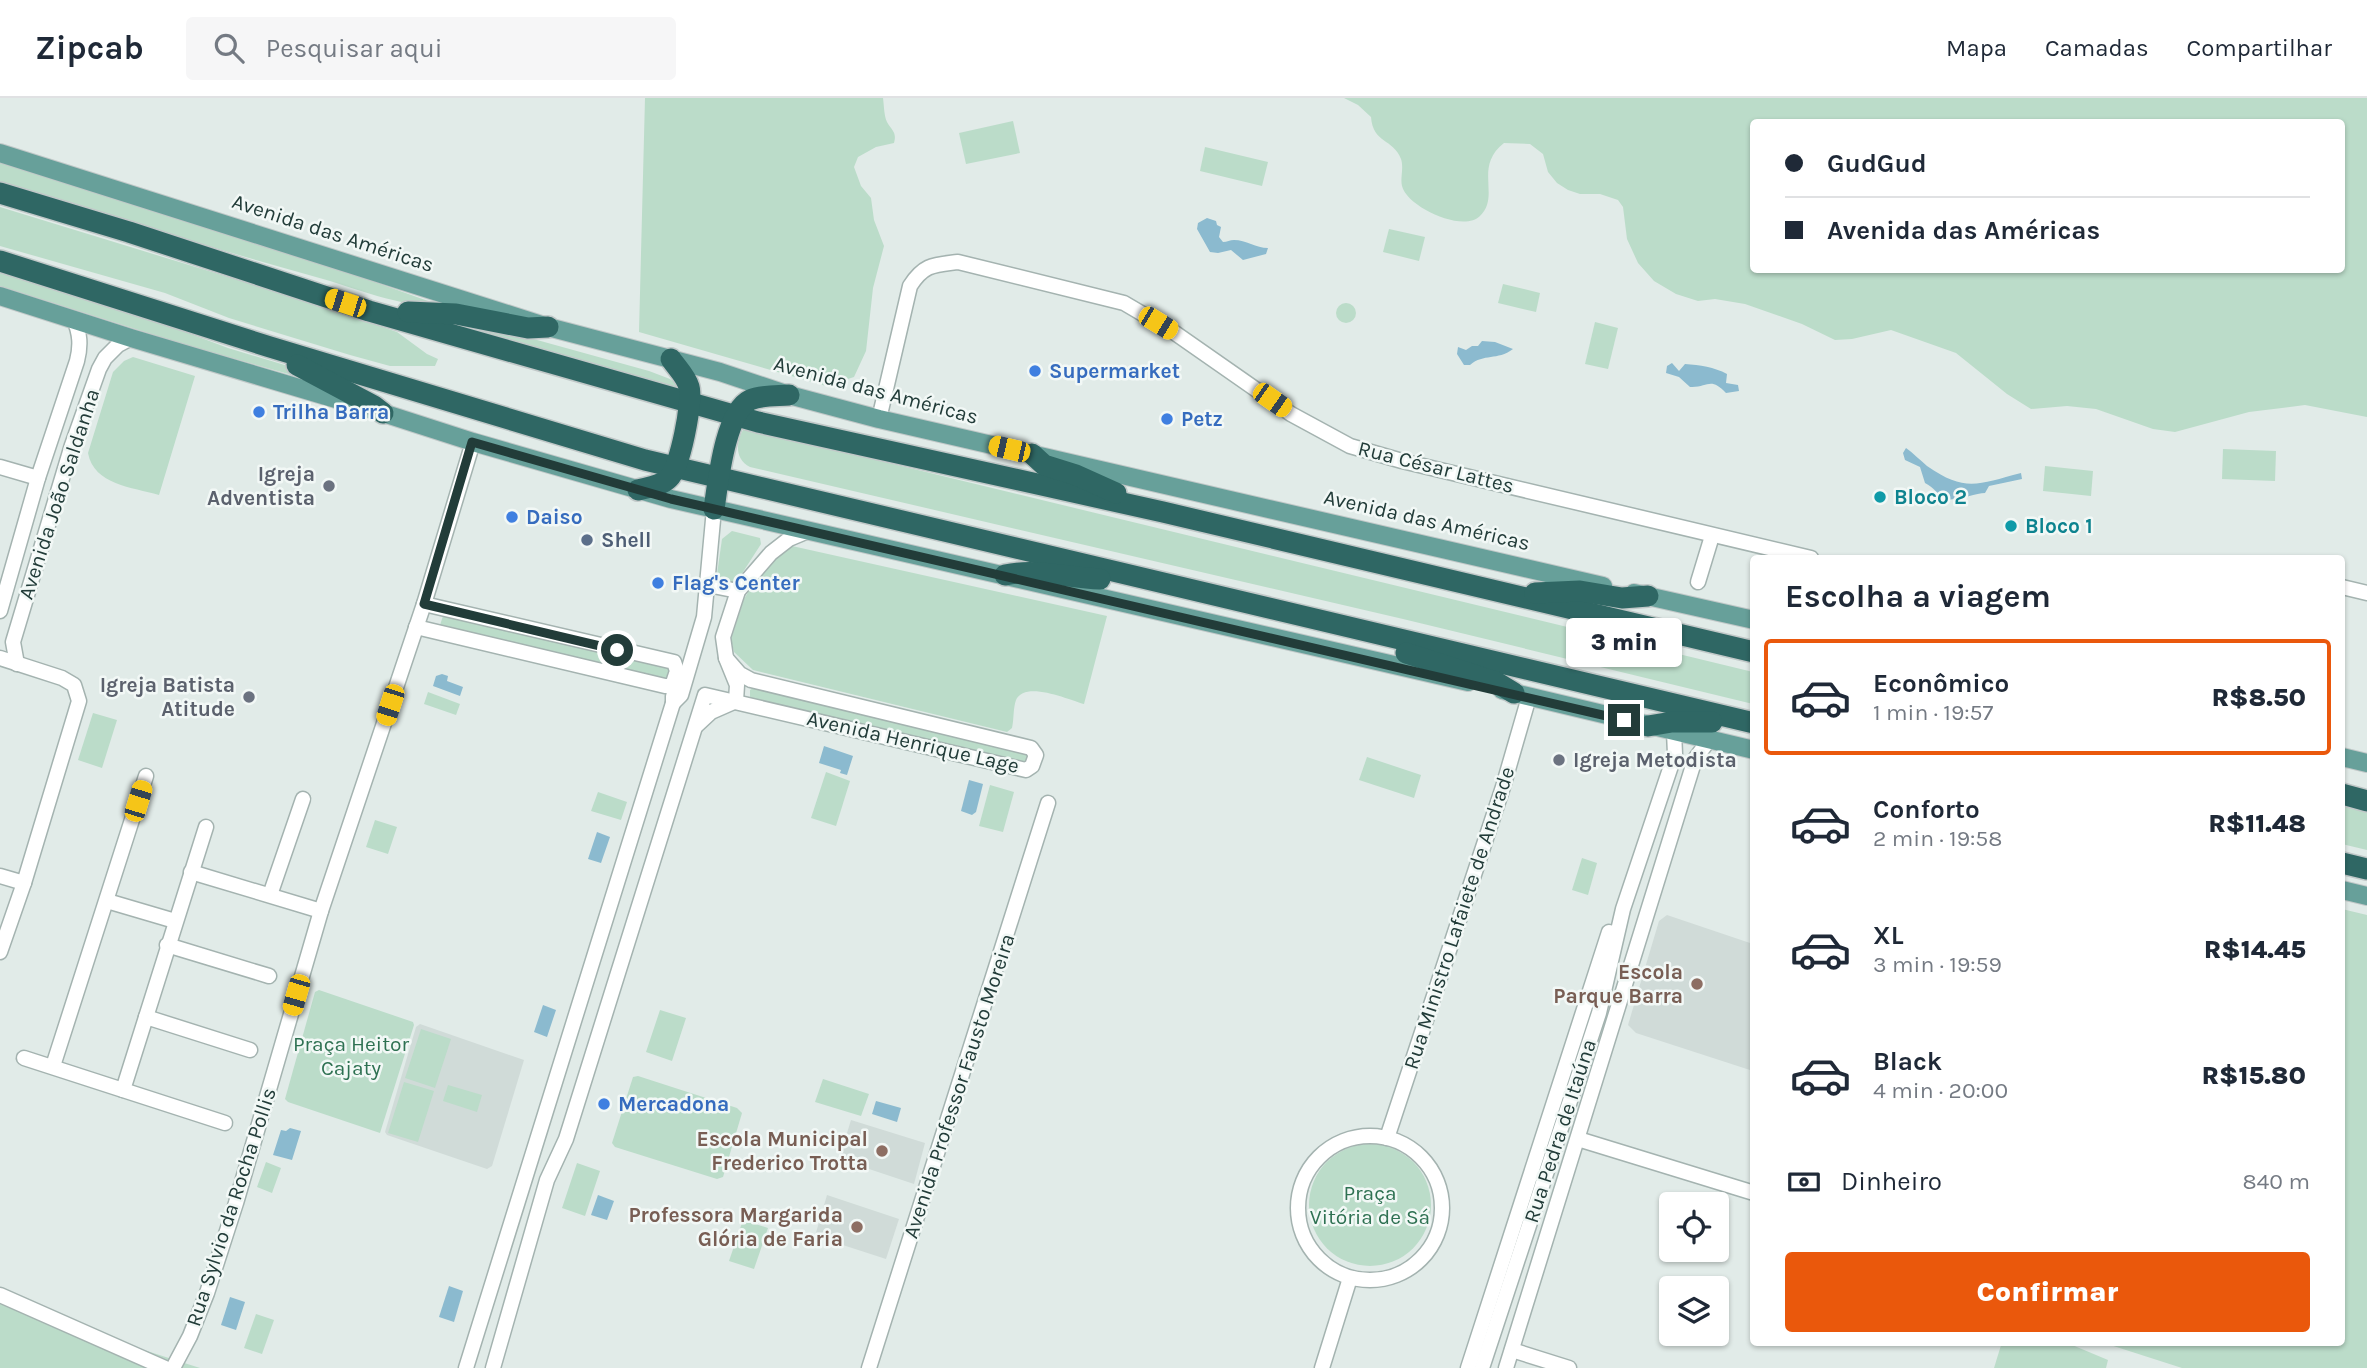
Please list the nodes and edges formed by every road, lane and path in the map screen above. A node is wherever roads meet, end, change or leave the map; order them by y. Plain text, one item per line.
1 (0, 153) edge
2 (0, 193) edge
3 (0, 261) edge
4 (0, 296) edge
5 (369, 311) junction
6 (74, 319) junction
7 (548, 327) junction
8 (131, 338) junction
9 (270, 347) junction
10 (671, 359) junction
11 (789, 395) junction
12 (690, 402) junction
13 (383, 413) junction
14 (735, 415) junction
15 (879, 419) junction
16 (51, 439) junction
17 (472, 442) junction
18 (72, 445) junction
19 (1032, 454) junction
20 (0, 467) edge
21 (675, 467) junction
22 (38, 478) junction
23 (719, 478) junction
24 (638, 490) junction
25 (714, 509) junction
26 (1163, 512) junction
27 (808, 531) junction
28 (1712, 536) junction
29 (1798, 555) edge
30 (1005, 575) junction
31 (1151, 581) junction
32 (1698, 582) dead end
33 (708, 585) junction
34 (2345, 588) edge
35 (738, 591) junction
36 (1497, 592) junction
37 (2367, 593) edge
38 (1648, 596) junction
39 (424, 604) junction
40 (0, 611) edge
41 (1750, 620) edge
42 (1326, 622) junction
43 (416, 627) junction
44 (1750, 651) edge
45 (0, 658) edge
46 (726, 658) junction
47 (17, 664) junction
48 (672, 686) junction
49 (1522, 695) junction
50 (736, 701) junction
51 (673, 703) junction
52 (1750, 722) edge
53 (696, 726) junction
54 (1648, 726) junction
55 (1750, 731) edge
56 (1674, 732) junction
57 (1709, 740) junction
58 (1750, 749) edge
59 (2345, 758) edge
60 (2367, 763) edge
61 (146, 776) dead end
62 (2345, 795) edge
63 (303, 799) dead end
64 (2367, 800) edge
65 (1048, 803) dead end
66 (206, 827) dead end
67 (2345, 864) edge
68 (2367, 869) edge
69 (191, 872) junction
70 (0, 876) edge
71 (1634, 876) junction
72 (24, 883) junction
73 (1656, 884) junction
74 (2345, 891) edge
75 (270, 895) junction
76 (2367, 896) edge
77 (107, 901) junction
78 (1623, 909) junction
79 (321, 911) junction
80 (1647, 916) junction
81 (175, 921) junction
82 (167, 945) junction
83 (0, 952) edge
84 (270, 976) dead end
85 (146, 1017) junction
86 (250, 1051) dead end
87 (24, 1058) dead end
88 (53, 1066) junction
89 (123, 1090) junction
90 (225, 1123) dead end
91 (1387, 1138) junction
92 (1578, 1139) junction
93 (1750, 1192) edge
94 (1350, 1278) junction
95 (0, 1295) edge
96 (1512, 1350) junction
97 (165, 1368) edge
98 (173, 1368) edge
99 (466, 1368) edge
100 (493, 1368) edge
101 (869, 1368) edge
102 (1322, 1368) edge
103 (1468, 1368) edge
104 (1482, 1368) edge
105 (1506, 1368) edge
106 (1569, 1368) edge

1 - 7 main road, Avenida das Américas
2 - 5 highway
3 - 9 highway
4 - 6 main road
5 - 7 highway
5 - 12 highway
6 - 8 main road
6 - 16 street, Avenida João Saldanha
7 - 10 main road, Avenida das Américas
8 - 13 main road
8 - 18 street, Avenida João Saldanha
9 - 13 highway
9 - 21 highway
10 - 11 main road, Avenida das Américas
10 - 12 highway
11 - 14 highway
11 - 15 main road, Avenida das Américas
12 - 14 highway
12 - 21 highway
13 - 17 main road
14 - 23 highway
14 - 26 highway
15 - 19 main road, Avenida das Américas
15 - 28 street, Rua César Lattes
16 - 18 street
16 - 22 street, Avenida João Saldanha
17 - 24 main road
17 - 39 street, Rua Sylvio da Rocha Pollis
18 - 47 street, Avenida João Saldanha
19 - 26 highway
19 - 38 main road, Avenida das Américas
20 - 22 street
21 - 23 highway
21 - 24 highway
22 - 40 street, Avenida João Saldanha
23 - 25 highway
23 - 31 highway
24 - 25 main road
25 - 27 main road
25 - 33 street
26 - 36 highway
27 - 30 main road
27 - 35 street
28 - 29 street, Rua César Lattes
28 - 32 street
30 - 31 highway
30 - 49 main road
31 - 42 highway
33 - 35 street
33 - 51 street
34 - 37 street
35 - 46 street
36 - 38 highway
36 - 44 highway
38 - 41 main road, Avenida das Américas
39 - 43 street, Rua Sylvio da Rocha Pollis
39 - 48 street
42 - 49 highway
42 - 52 highway
43 - 48 street
43 - 79 street, Rua Sylvio da Rocha Pollis
45 - 47 street
46 - 50 street
46 - 50 street, Avenida Henrique Lage
47 - 72 street
48 - 51 street
49 - 54 main road
49 - 91 street, Rua Ministro Lafaiete de Andrade
50 - 53 street
50 - 53 street, Avenida Henrique Lage
51 - 99 street
53 - 100 street
54 - 55 highway
54 - 56 main road
56 - 57 main road
56 - 71 street, Rua Pedra de Itaúna
57 - 58 main road
57 - 73 street, Rua Pedra de Itaúna
59 - 60 main road
61 - 77 street
62 - 64 highway
63 - 75 street
65 - 101 street, Avenida Professor Fausto Moreira
66 - 69 street
67 - 68 highway
69 - 75 street
69 - 81 street
70 - 72 street
71 - 73 street
71 - 78 street, Rua Pedra de Itaúna
71 - 103 street
72 - 83 street
73 - 80 street, Rua Pedra de Itaúna
74 - 76 main road
75 - 79 street
77 - 81 street
77 - 88 street
78 - 80 street
78 - 104 street, Rua Pedra de Itaúna
79 - 98 street, Rua Sylvio da Rocha Pollis
80 - 92 street, Rua Pedra de Itaúna
81 - 82 street
82 - 84 street
82 - 85 street
85 - 86 street
85 - 89 street
87 - 88 street
88 - 89 street
89 - 90 street
91 - 94 street
91 - 94 street
92 - 93 street
92 - 96 street, Rua Pedra de Itaúna
94 - 102 street
95 - 97 street
96 - 105 street, Rua Pedra de Itaúna
96 - 106 street

